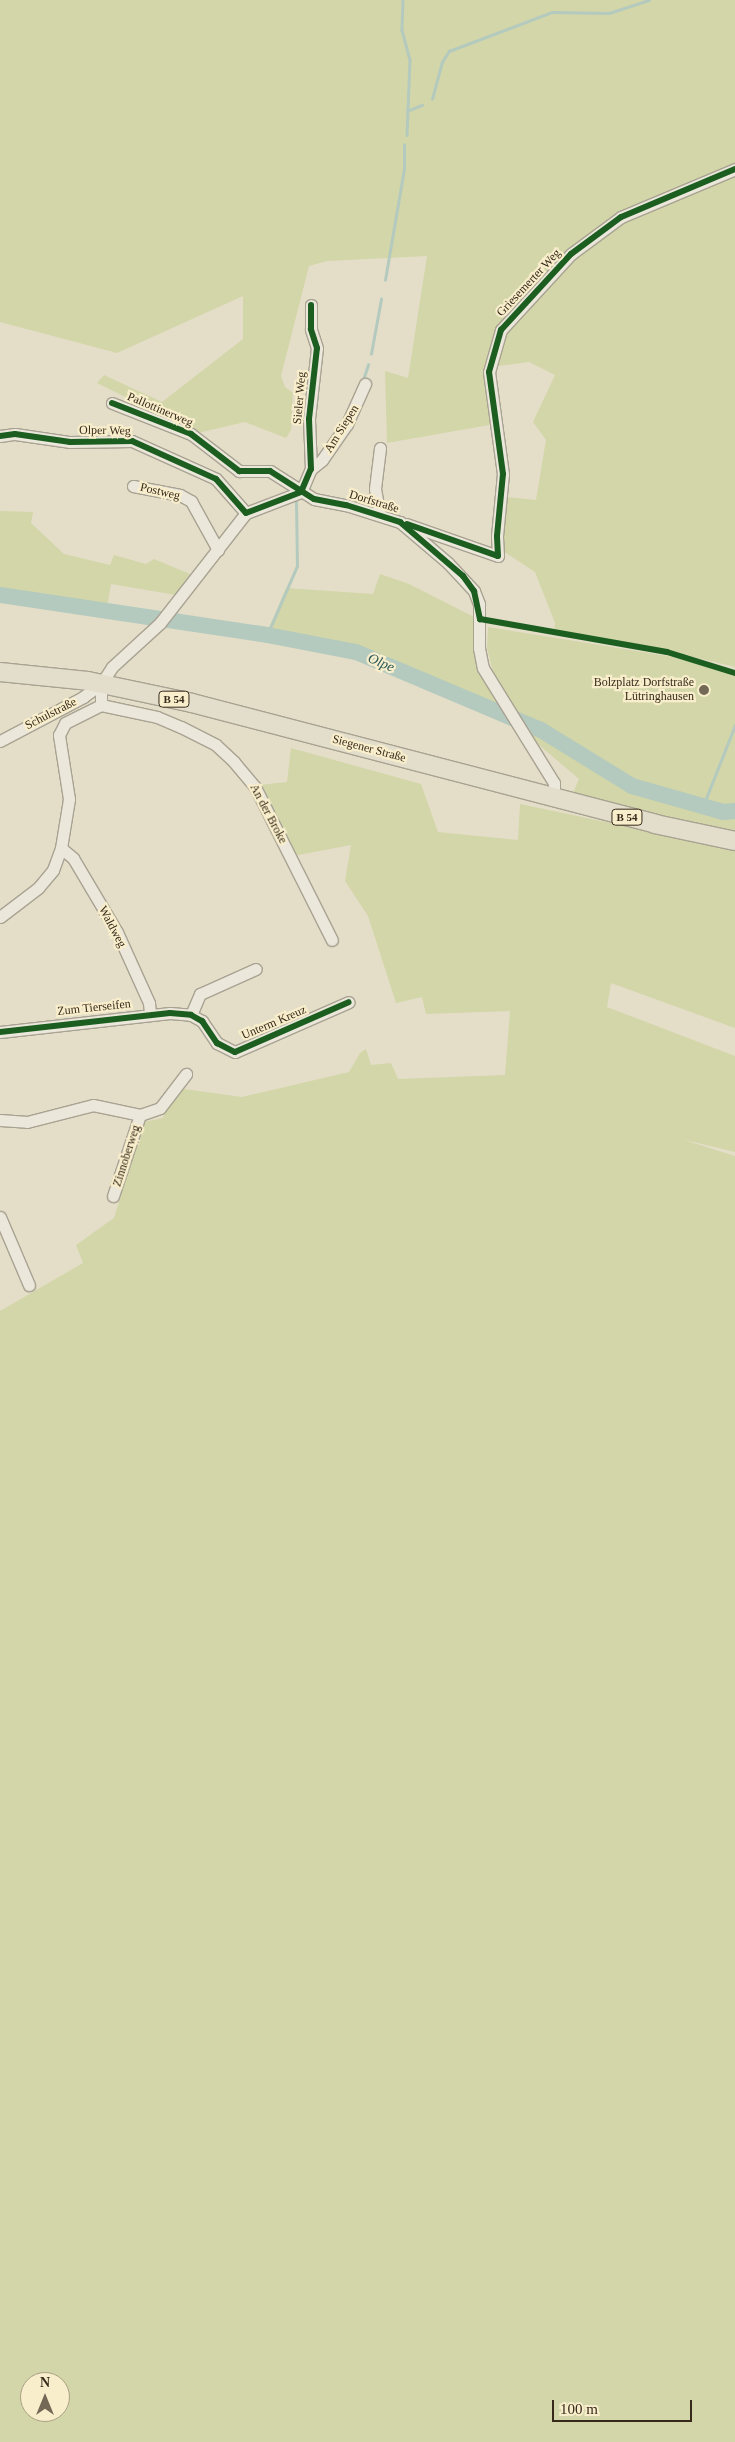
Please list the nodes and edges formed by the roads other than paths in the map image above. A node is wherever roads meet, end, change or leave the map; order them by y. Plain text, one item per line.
1 (735, 169) edge
2 (311, 305) dead end
3 (365, 384) dead end
4 (112, 403) dead end
5 (0, 436) edge
6 (380, 448) dead end
7 (311, 469) junction
8 (133, 486) dead end
9 (301, 492) junction
10 (246, 513) junction
11 (380, 514) junction
12 (400, 522) junction
13 (218, 550) junction
14 (0, 672) edge
15 (101, 684) junction
16 (102, 705) junction
17 (0, 741) edge
18 (554, 798) junction
19 (735, 841) edge
20 (61, 848) junction
21 (0, 918) edge
22 (332, 940) dead end
23 (256, 969) dead end
24 (349, 1002) dead end
25 (150, 1013) junction
26 (191, 1015) junction
27 (0, 1032) edge
28 (186, 1074) dead end
29 (140, 1115) junction
30 (0, 1120) edge
31 (114, 1196) dead end
32 (0, 1217) edge
33 (29, 1285) dead end

1 - 12 street, Griesemerter Weg
2 - 7 street, Sieler Weg
3 - 7 street, Am Siepen
4 - 9 street, Pallottinerweg
5 - 10 street, Olper Weg
6 - 11 street, Dorfstraße
7 - 9 street, Sieler Weg
8 - 13 street, Postweg
9 - 10 street
9 - 11 street, Dorfstraße
10 - 13 street
11 - 12 street, Dorfstraße
12 - 18 street, Dorfstraße
13 - 15 street
14 - 15 main road, Siegener Straße / B 54
15 - 16 street
15 - 17 street, Schulstraße
15 - 18 main road, Siegener Straße / B 54
16 - 20 street
16 - 22 street, An der Broke
18 - 19 main road, Siegener Straße / B 54
20 - 21 street
20 - 25 street, Waldweg
23 - 26 street
24 - 26 street, Unterm Kreuz
25 - 26 street, Zum Tierseifen
25 - 27 street, Zum Tierseifen
28 - 29 street, Zinnoberweg
29 - 30 street, Zinnoberweg
29 - 31 street, Zinnoberweg
32 - 33 street

